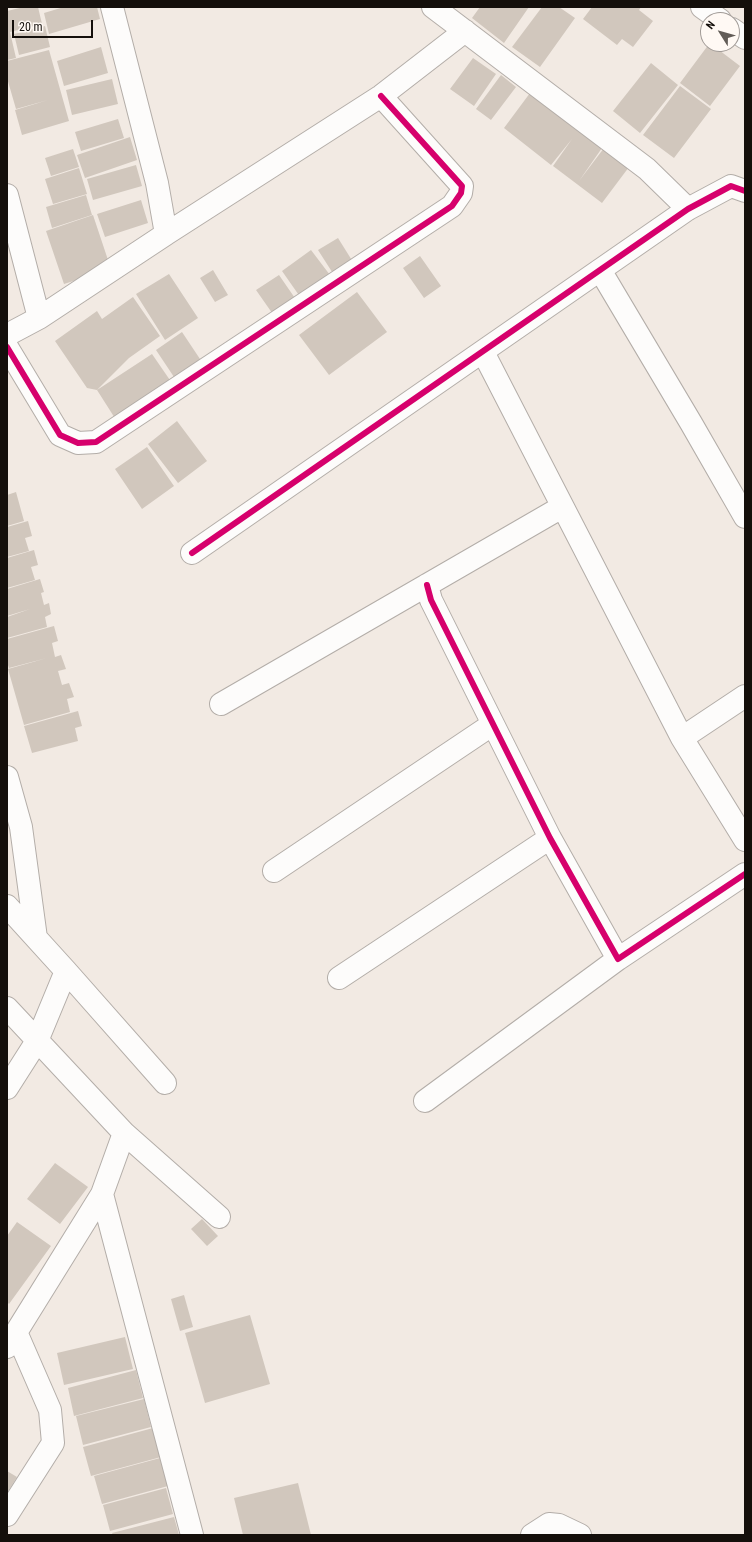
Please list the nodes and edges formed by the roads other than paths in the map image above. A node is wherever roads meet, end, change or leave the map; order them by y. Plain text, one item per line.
1 (112, 7) edge
2 (433, 7) edge
3 (465, 31) junction
4 (381, 96) junction
5 (745, 191) edge
6 (7, 195) edge
7 (688, 209) junction
8 (166, 234) junction
9 (600, 270) junction
10 (39, 318) junction
11 (7, 335) edge
12 (7, 347) edge
13 (483, 352) junction
14 (562, 507) junction
15 (745, 517) edge
16 (192, 552) dead end
17 (427, 585) junction
18 (745, 696) edge
19 (221, 704) dead end
20 (493, 724) junction
21 (682, 738) junction
22 (7, 777) edge
23 (550, 838) junction
24 (745, 840) edge
25 (274, 871) dead end
26 (745, 874) edge
27 (7, 906) edge
28 (36, 938) junction
29 (618, 959) junction
30 (66, 971) junction
31 (339, 978) dead end
32 (7, 1008) edge
33 (37, 1041) junction
34 (165, 1083) dead end
35 (7, 1088) edge
36 (425, 1101) dead end
37 (124, 1133) junction
38 (102, 1194) junction
39 (219, 1217) dead end
40 (11, 1340) edge
41 (7, 1515) edge
42 (192, 1535) edge
43 (532, 1535) edge
44 (580, 1535) edge

1 - 8 street
2 - 3 street
3 - 4 street
3 - 7 street
4 - 8 street
4 - 12 street
5 - 7 street
6 - 10 street
7 - 9 street
8 - 10 street
9 - 13 street
9 - 15 street
10 - 11 street
13 - 14 street
13 - 16 street
14 - 17 street
14 - 21 street
17 - 19 street
17 - 20 street
18 - 21 street
20 - 23 street
20 - 25 street
21 - 24 street
22 - 28 street
23 - 29 street
23 - 31 street
26 - 29 street
27 - 28 street
28 - 30 street
29 - 36 street
30 - 33 street
30 - 34 street
32 - 33 street
33 - 35 street
33 - 37 street
37 - 38 street
37 - 39 street
38 - 40 street
38 - 42 street
40 - 41 street
43 - 44 street

